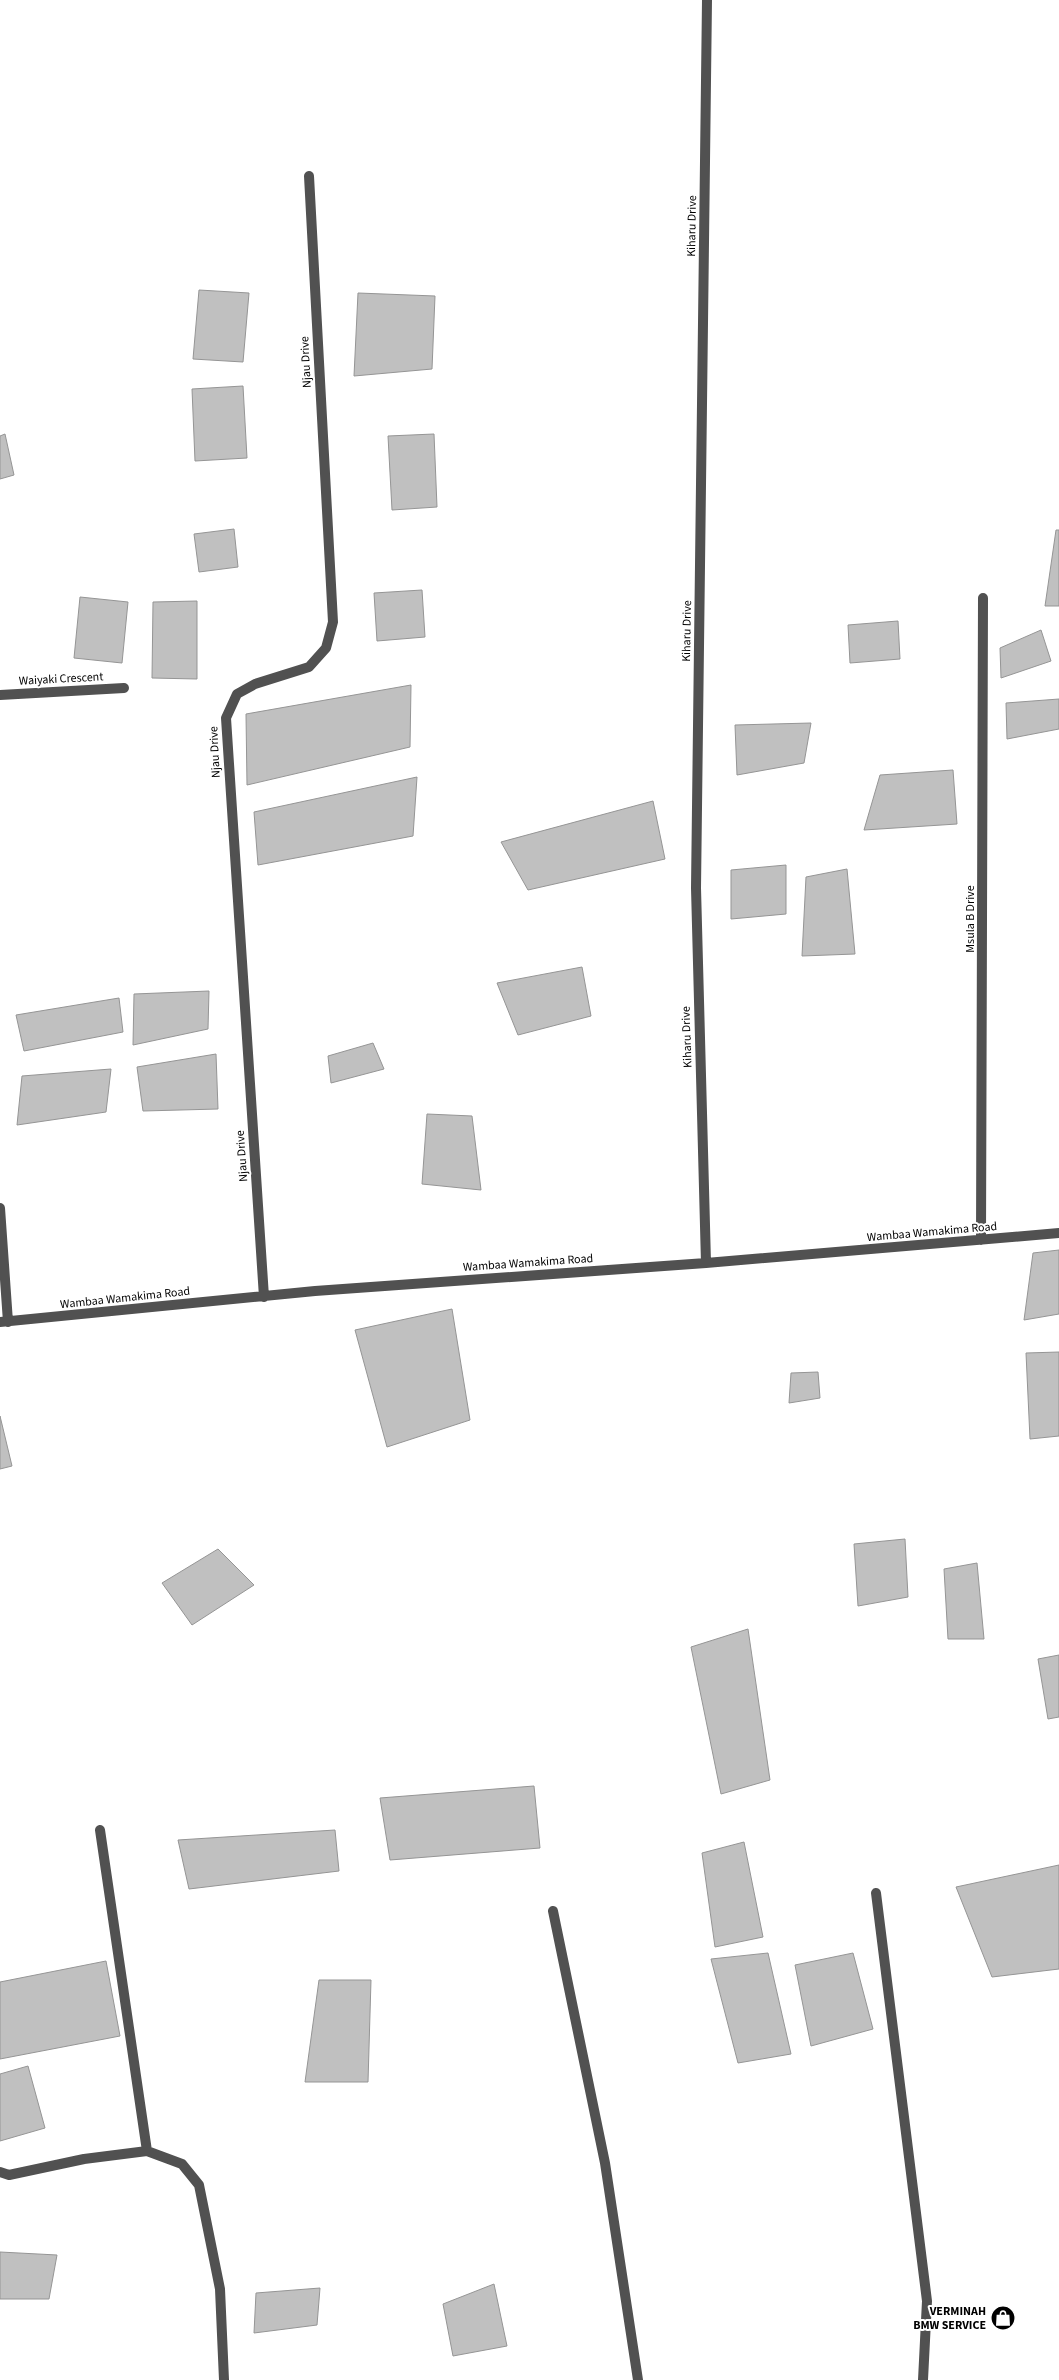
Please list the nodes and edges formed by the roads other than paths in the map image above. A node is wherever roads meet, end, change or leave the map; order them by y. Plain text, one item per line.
1 (707, 0) edge
2 (308, 176) dead end
3 (983, 598) dead end
4 (124, 688) dead end
5 (0, 695) edge
6 (0, 1208) edge
7 (1059, 1233) edge
8 (981, 1240) junction
9 (706, 1263) junction
10 (264, 1297) junction
11 (4, 1322) edge
12 (100, 1830) dead end
13 (876, 1893) dead end
14 (553, 1911) dead end
15 (147, 2151) junction
16 (0, 2172) edge
17 (224, 2380) edge
18 (638, 2380) edge
19 (923, 2380) edge

1 - 9 street, Kiharu Drive
2 - 10 street, Njau Drive
3 - 8 street, Msula B Drive
4 - 5 street, Waiyaki Crescent
6 - 11 street
7 - 8 street, Wambaa Wamakima Road
8 - 9 street, Wambaa Wamakima Road
9 - 10 street, Wambaa Wamakima Road
10 - 11 street, Wambaa Wamakima Road
12 - 15 street
13 - 19 street
14 - 18 street
15 - 16 street
15 - 17 street

